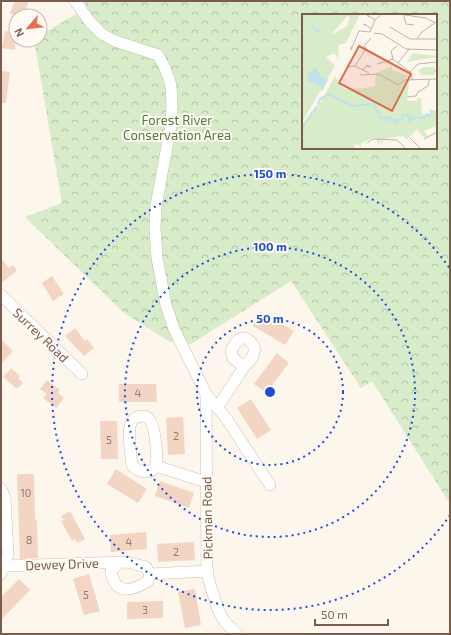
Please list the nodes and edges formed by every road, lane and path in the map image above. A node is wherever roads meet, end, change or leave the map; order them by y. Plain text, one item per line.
1 (75, 1) edge
2 (1, 295) edge
3 (244, 367) dead end
4 (82, 374) dead end
5 (206, 394) junction
6 (218, 408) junction
7 (156, 466) junction
8 (206, 482) junction
9 (270, 485) dead end
10 (1, 489) edge
11 (3, 508) edge
12 (119, 563) junction
13 (3, 570) edge
14 (208, 571) junction
15 (150, 574) junction
16 (236, 634) edge

1 - 5 street, Pickman Road
2 - 4 street, Surrey Road
3 - 6 street
5 - 6 street, Pickman Road
5 - 8 street, Pickman Road
6 - 9 street, Pickman Road
7 - 7 street
7 - 8 street
8 - 14 street, Pickman Road
10 - 11 street
11 - 13 street
12 - 13 street, Dewey Drive
12 - 15 street, Dewey Drive
12 - 15 street, Dewey Drive
14 - 15 street
14 - 16 street, Pickman Road

